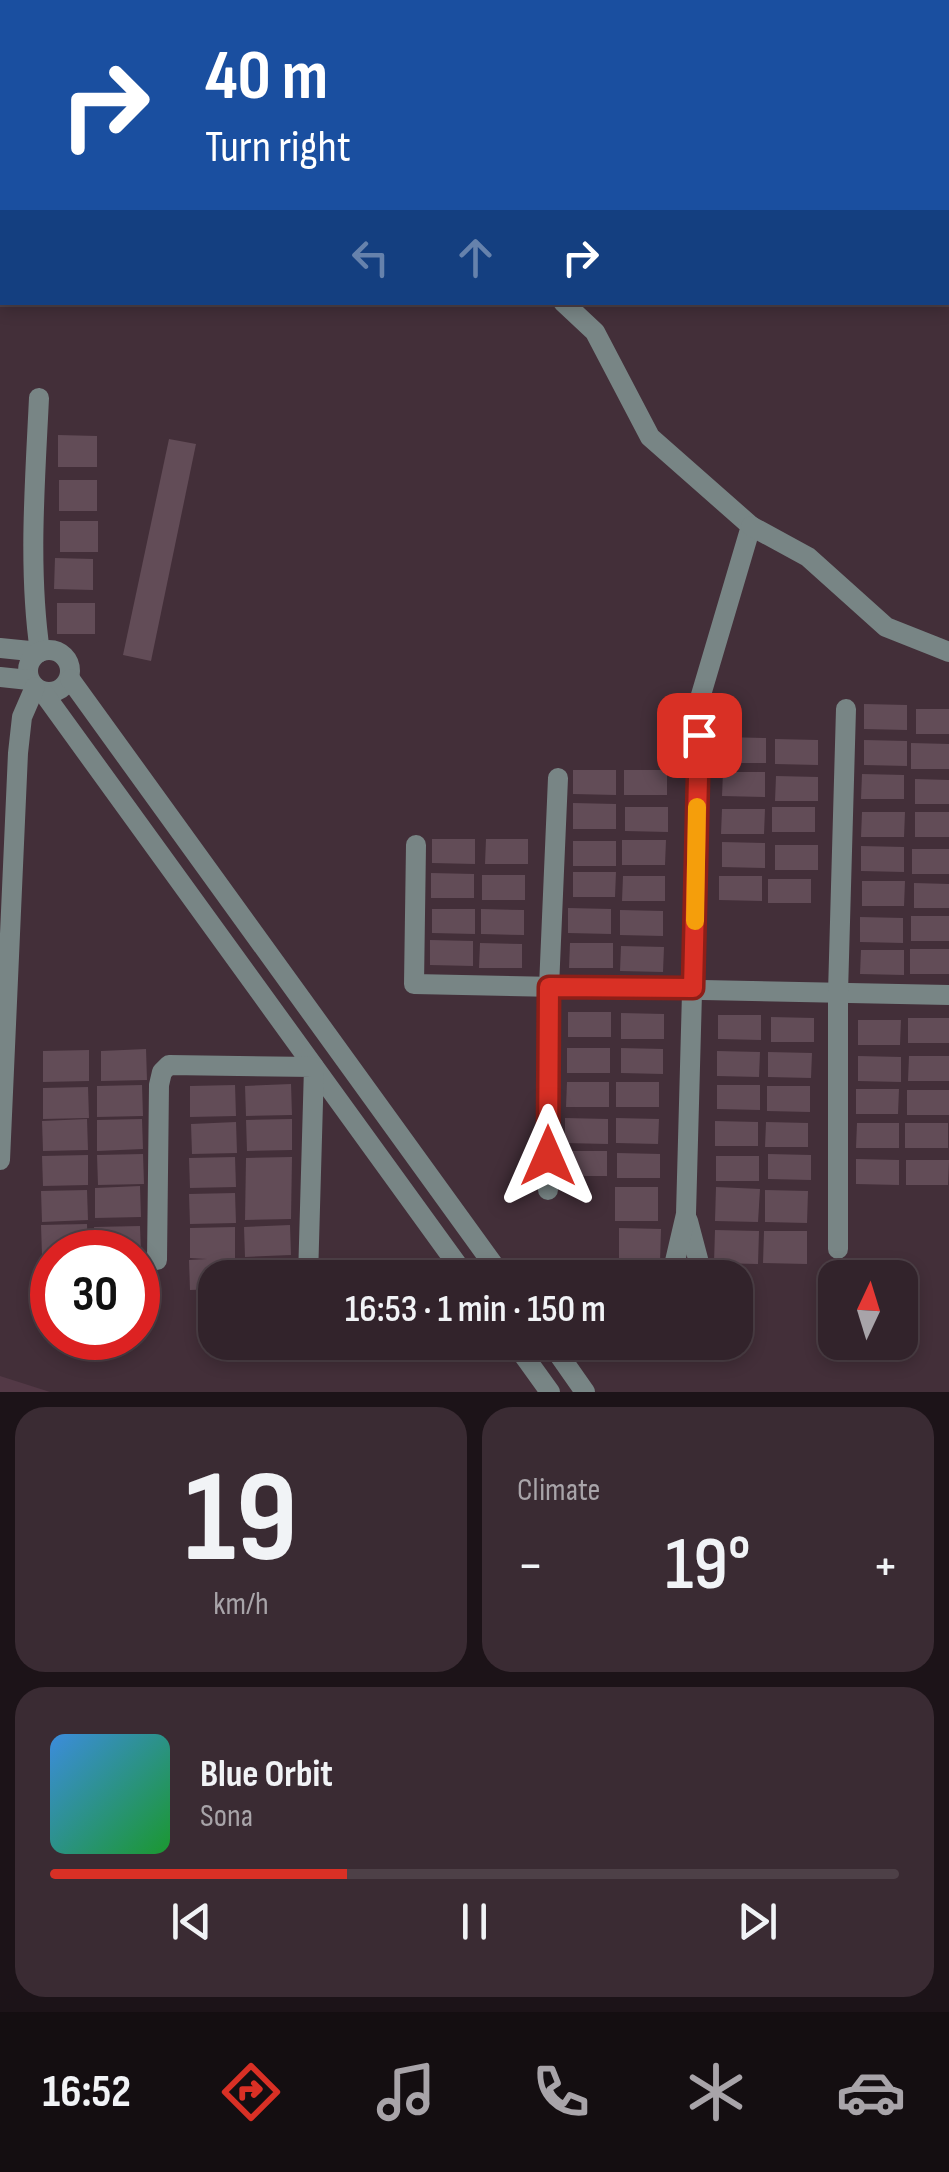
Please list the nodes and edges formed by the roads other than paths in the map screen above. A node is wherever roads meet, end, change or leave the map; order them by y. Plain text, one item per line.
1 (566, 305) edge
2 (39, 398) dead end
3 (751, 526) junction
4 (0, 648) edge
5 (40, 652) junction
6 (949, 652) edge
7 (0, 677) edge
8 (70, 679) junction
9 (35, 686) junction
10 (698, 704) dead end
11 (846, 709) dead end
12 (699, 735) dead end
13 (558, 778) dead end
14 (416, 846) dead end
15 (549, 987) junction
16 (693, 988) junction
17 (838, 992) junction
18 (949, 995) edge
19 (314, 1067) junction
20 (0, 1160) edge
21 (548, 1190) dead end
22 (686, 1214) junction
23 (157, 1230) edge
24 (838, 1249) dead end
25 (309, 1260) edge
26 (454, 1260) edge
27 (490, 1260) edge
28 (675, 1260) edge
29 (698, 1260) edge
30 (527, 1360) edge
31 (563, 1360) edge
32 (550, 1392) edge
33 (585, 1392) edge

1 - 3 street
2 - 5 street
3 - 6 street
3 - 10 street
4 - 5 street
5 - 8 street
5 - 9 street
7 - 9 street
8 - 9 street
8 - 27 street
9 - 19 street
9 - 20 street
11 - 17 street
12 - 16 street
13 - 15 street
14 - 15 street
15 - 16 street
15 - 21 street
16 - 17 street
16 - 22 street
17 - 18 street
17 - 24 street
19 - 23 street
19 - 25 street
19 - 26 street
22 - 28 street
22 - 29 street
30 - 32 street
31 - 33 street

